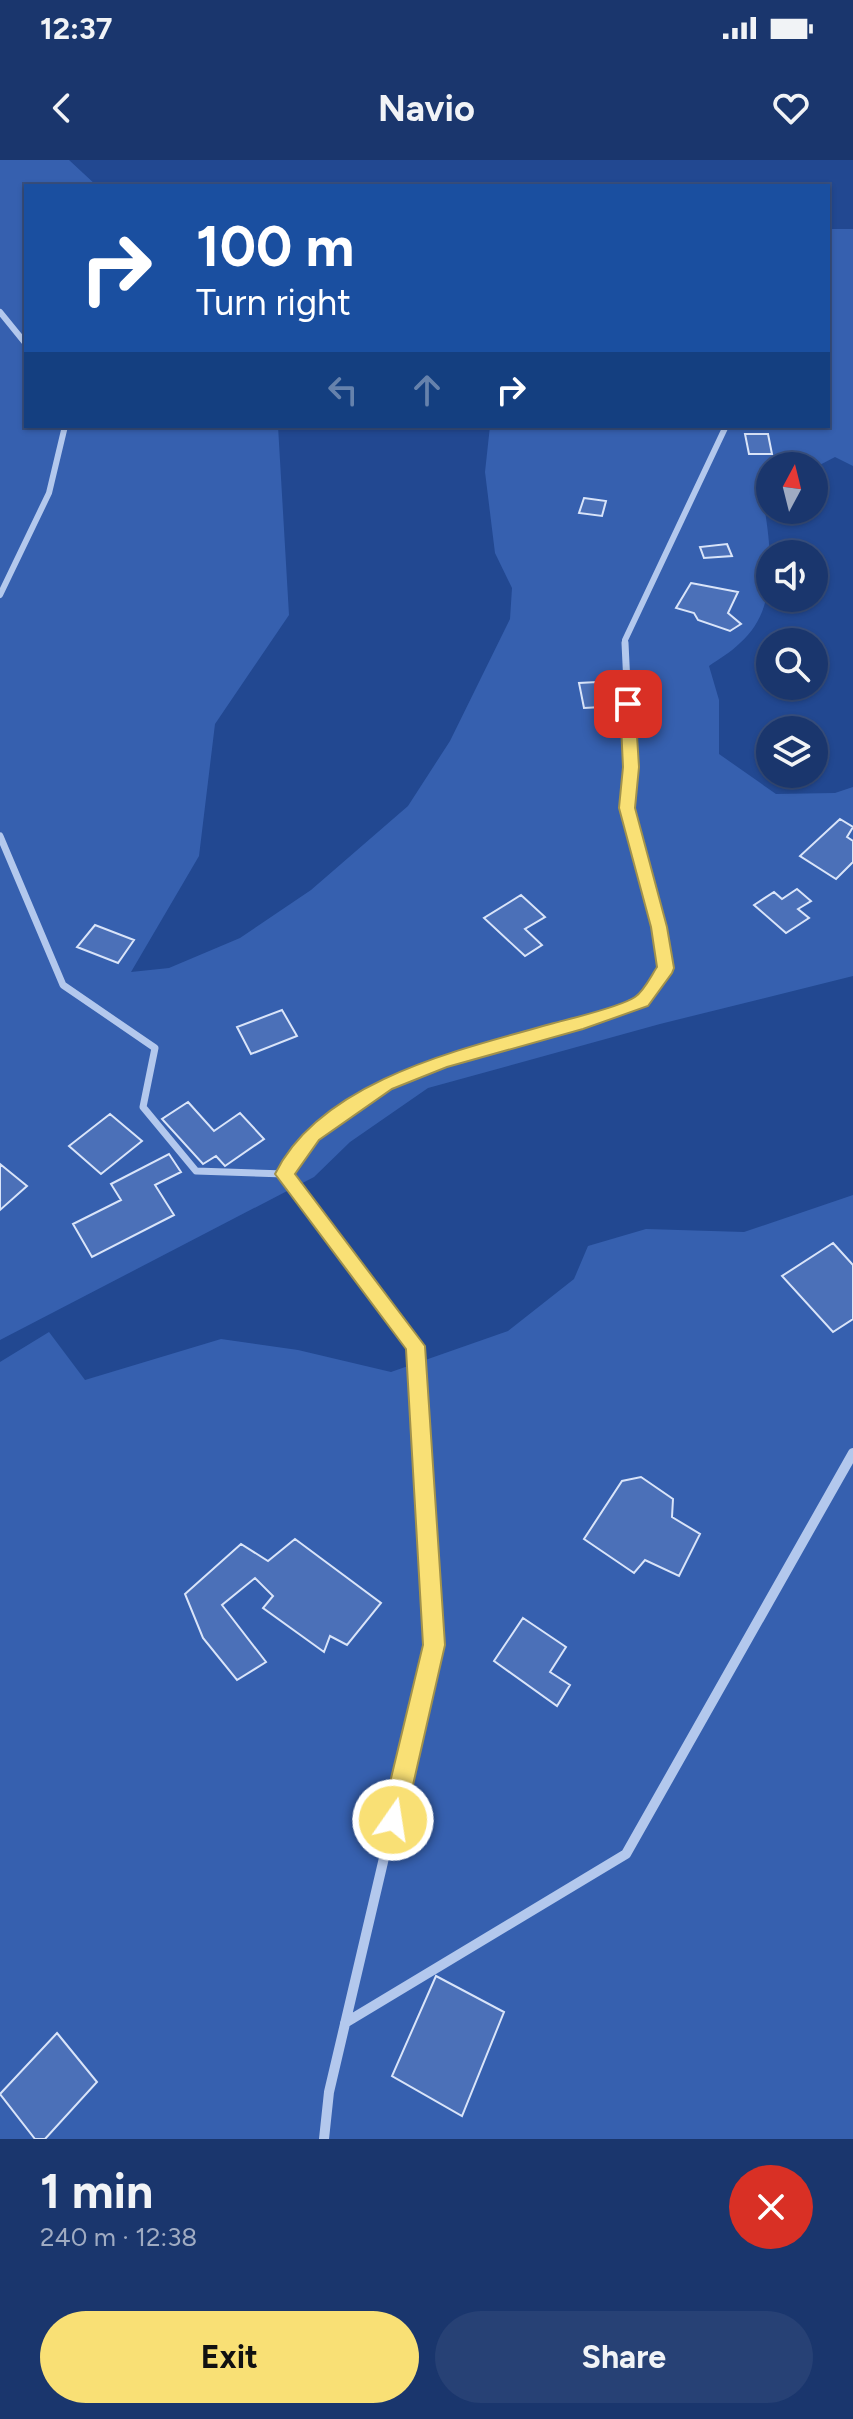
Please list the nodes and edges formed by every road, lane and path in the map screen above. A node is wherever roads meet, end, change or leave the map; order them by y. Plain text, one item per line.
1 (0, 312) edge
2 (24, 342) edge
3 (65, 428) edge
4 (725, 428) edge
5 (0, 595) edge
6 (0, 836) edge
7 (285, 1174) junction
8 (853, 1453) edge
9 (345, 2023) junction
10 (324, 2139) edge

1 - 2 street
3 - 5 street
4 - 7 street
6 - 7 street
7 - 9 street
8 - 9 street
9 - 10 street

